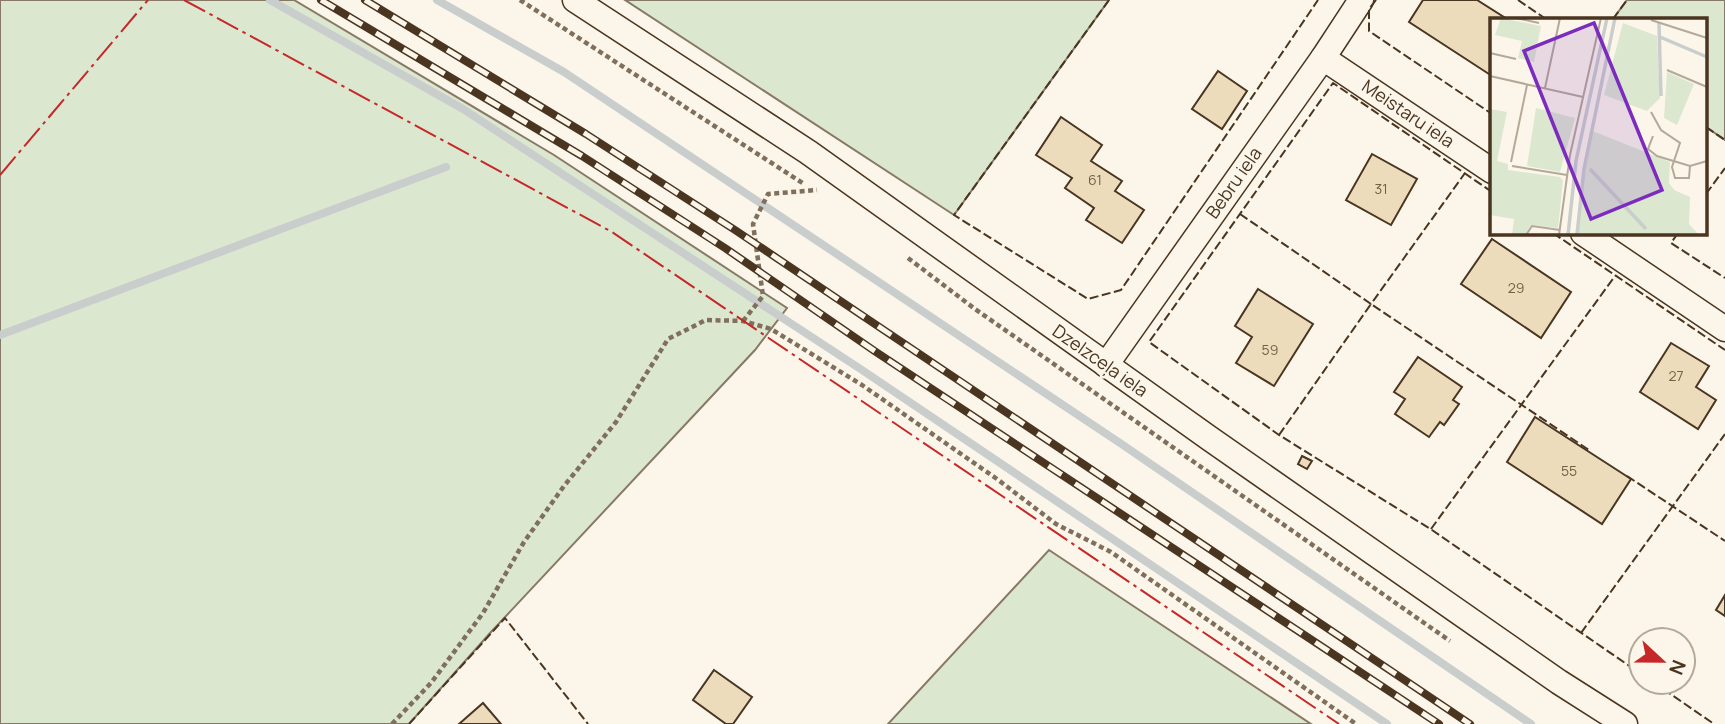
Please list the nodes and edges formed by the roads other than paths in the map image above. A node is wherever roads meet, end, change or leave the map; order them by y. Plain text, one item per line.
1 (575, 0) edge
2 (1361, 0) edge
3 (1324, 58) junction
4 (1490, 170) edge
5 (1584, 234) edge
6 (1725, 329) edge
7 (1106, 365) junction
8 (1625, 724) edge

1 - 7 street, Dzelzceļa iela
2 - 3 street, Bebru iela
3 - 4 street, Meistaru iela
3 - 7 street, Bebru iela
5 - 6 street
7 - 8 street, Dzelzceļa iela

